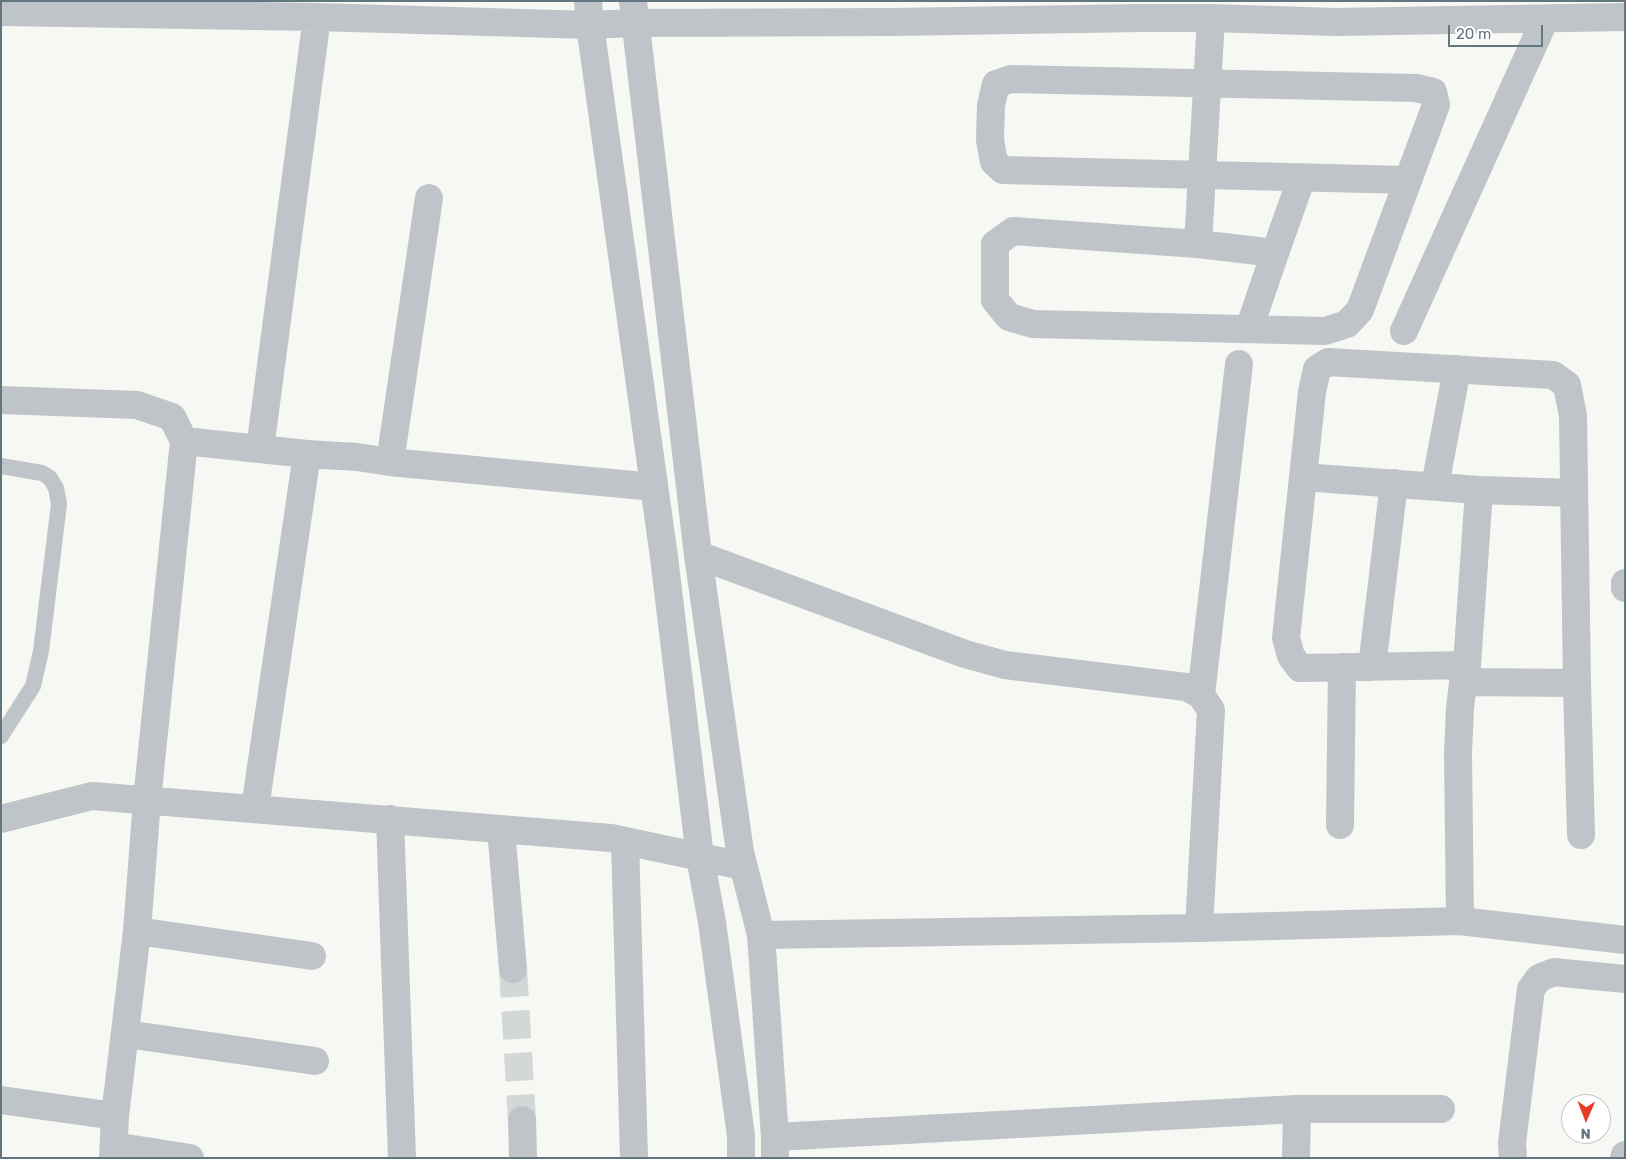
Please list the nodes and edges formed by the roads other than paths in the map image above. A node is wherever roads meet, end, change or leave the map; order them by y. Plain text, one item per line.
1 (1027, 10) edge
2 (1141, 10) edge
3 (1438, 11) edge
4 (1, 12) edge
5 (634, 12) edge
6 (891, 12) edge
7 (1336, 12) edge
8 (589, 13) edge
9 (317, 17) junction
10 (1210, 18) junction
11 (1625, 18) edge
12 (1545, 19) junction
13 (1207, 83) junction
14 (1202, 175) junction
15 (1302, 177) junction
16 (1408, 180) junction
17 (429, 198) dead end
18 (1198, 244) junction
19 (1275, 253) junction
20 (1249, 329) junction
21 (1404, 331) dead end
22 (1239, 364) dead end
23 (1457, 369) junction
24 (1, 400) edge
25 (184, 441) junction
26 (260, 449) junction
27 (307, 454) junction
28 (390, 462) junction
29 (1, 466) edge
30 (1303, 477) junction
31 (1394, 483) junction
32 (1434, 486) junction
33 (654, 487) junction
34 (1479, 490) junction
35 (1574, 493) junction
36 (698, 555) junction
37 (1625, 583) edge
38 (1625, 588) edge
39 (1342, 667) junction
40 (1372, 667) junction
41 (1465, 673) junction
42 (1577, 684) junction
43 (1201, 695) junction
44 (1, 736) edge
45 (147, 800) junction
46 (255, 808) junction
47 (1, 819) edge
48 (390, 819) junction
49 (1340, 825) dead end
50 (501, 828) junction
51 (1581, 835) dead end
52 (625, 841) junction
53 (700, 857) junction
54 (743, 866) junction
55 (1460, 921) junction
56 (1199, 928) junction
57 (137, 931) junction
58 (761, 936) junction
59 (1625, 940) edge
60 (312, 956) dead end
61 (513, 970) tunnel mouth
62 (1625, 979) edge
63 (126, 1034) junction
64 (315, 1060) dead end
65 (1, 1100) edge
66 (1297, 1109) junction
67 (1441, 1109) dead end
68 (116, 1116) junction
69 (522, 1120) tunnel mouth
70 (775, 1148) edge
71 (114, 1152) edge
72 (190, 1158) edge
73 (402, 1158) edge
74 (523, 1158) edge
75 (634, 1158) edge
76 (741, 1158) edge
77 (1296, 1158) edge
78 (1513, 1158) edge

1 - 2 street
1 - 6 street
2 - 10 street
3 - 7 street
3 - 12 street
4 - 9 street
5 - 6 street
5 - 8 street
5 - 36 street
7 - 10 street
8 - 9 street
8 - 33 street
9 - 26 street
10 - 13 street
11 - 12 street
12 - 21 street
13 - 14 street
13 - 14 street
13 - 16 street
14 - 15 street
14 - 18 street
15 - 16 street
15 - 19 street
16 - 20 street
17 - 28 street
18 - 19 street
18 - 20 street
19 - 20 street
22 - 43 street
23 - 30 street
23 - 32 street
23 - 35 street
24 - 25 street
25 - 26 street
25 - 45 street
26 - 27 street
27 - 28 street
27 - 46 street
28 - 33 street
29 - 44 lane
30 - 31 street
30 - 39 street
31 - 32 street
31 - 40 street
32 - 34 street
33 - 53 street
34 - 35 street
34 - 41 street
35 - 42 street
36 - 43 street
36 - 54 street
37 - 38 street
39 - 40 street
39 - 49 street
40 - 41 street
41 - 42 street
41 - 55 street
42 - 51 street
43 - 56 street
45 - 46 street
45 - 47 street
45 - 57 street
46 - 48 street
48 - 50 street
48 - 73 street
50 - 52 street
50 - 61 street
52 - 53 street
52 - 75 street
53 - 54 street
53 - 76 street
54 - 58 street
55 - 56 street
55 - 59 street
56 - 58 street
57 - 60 street
57 - 63 street
58 - 70 street
62 - 78 street
63 - 64 street
63 - 68 street
65 - 68 street
66 - 67 street
66 - 70 street
66 - 77 street
68 - 71 street
69 - 74 street
71 - 72 street

